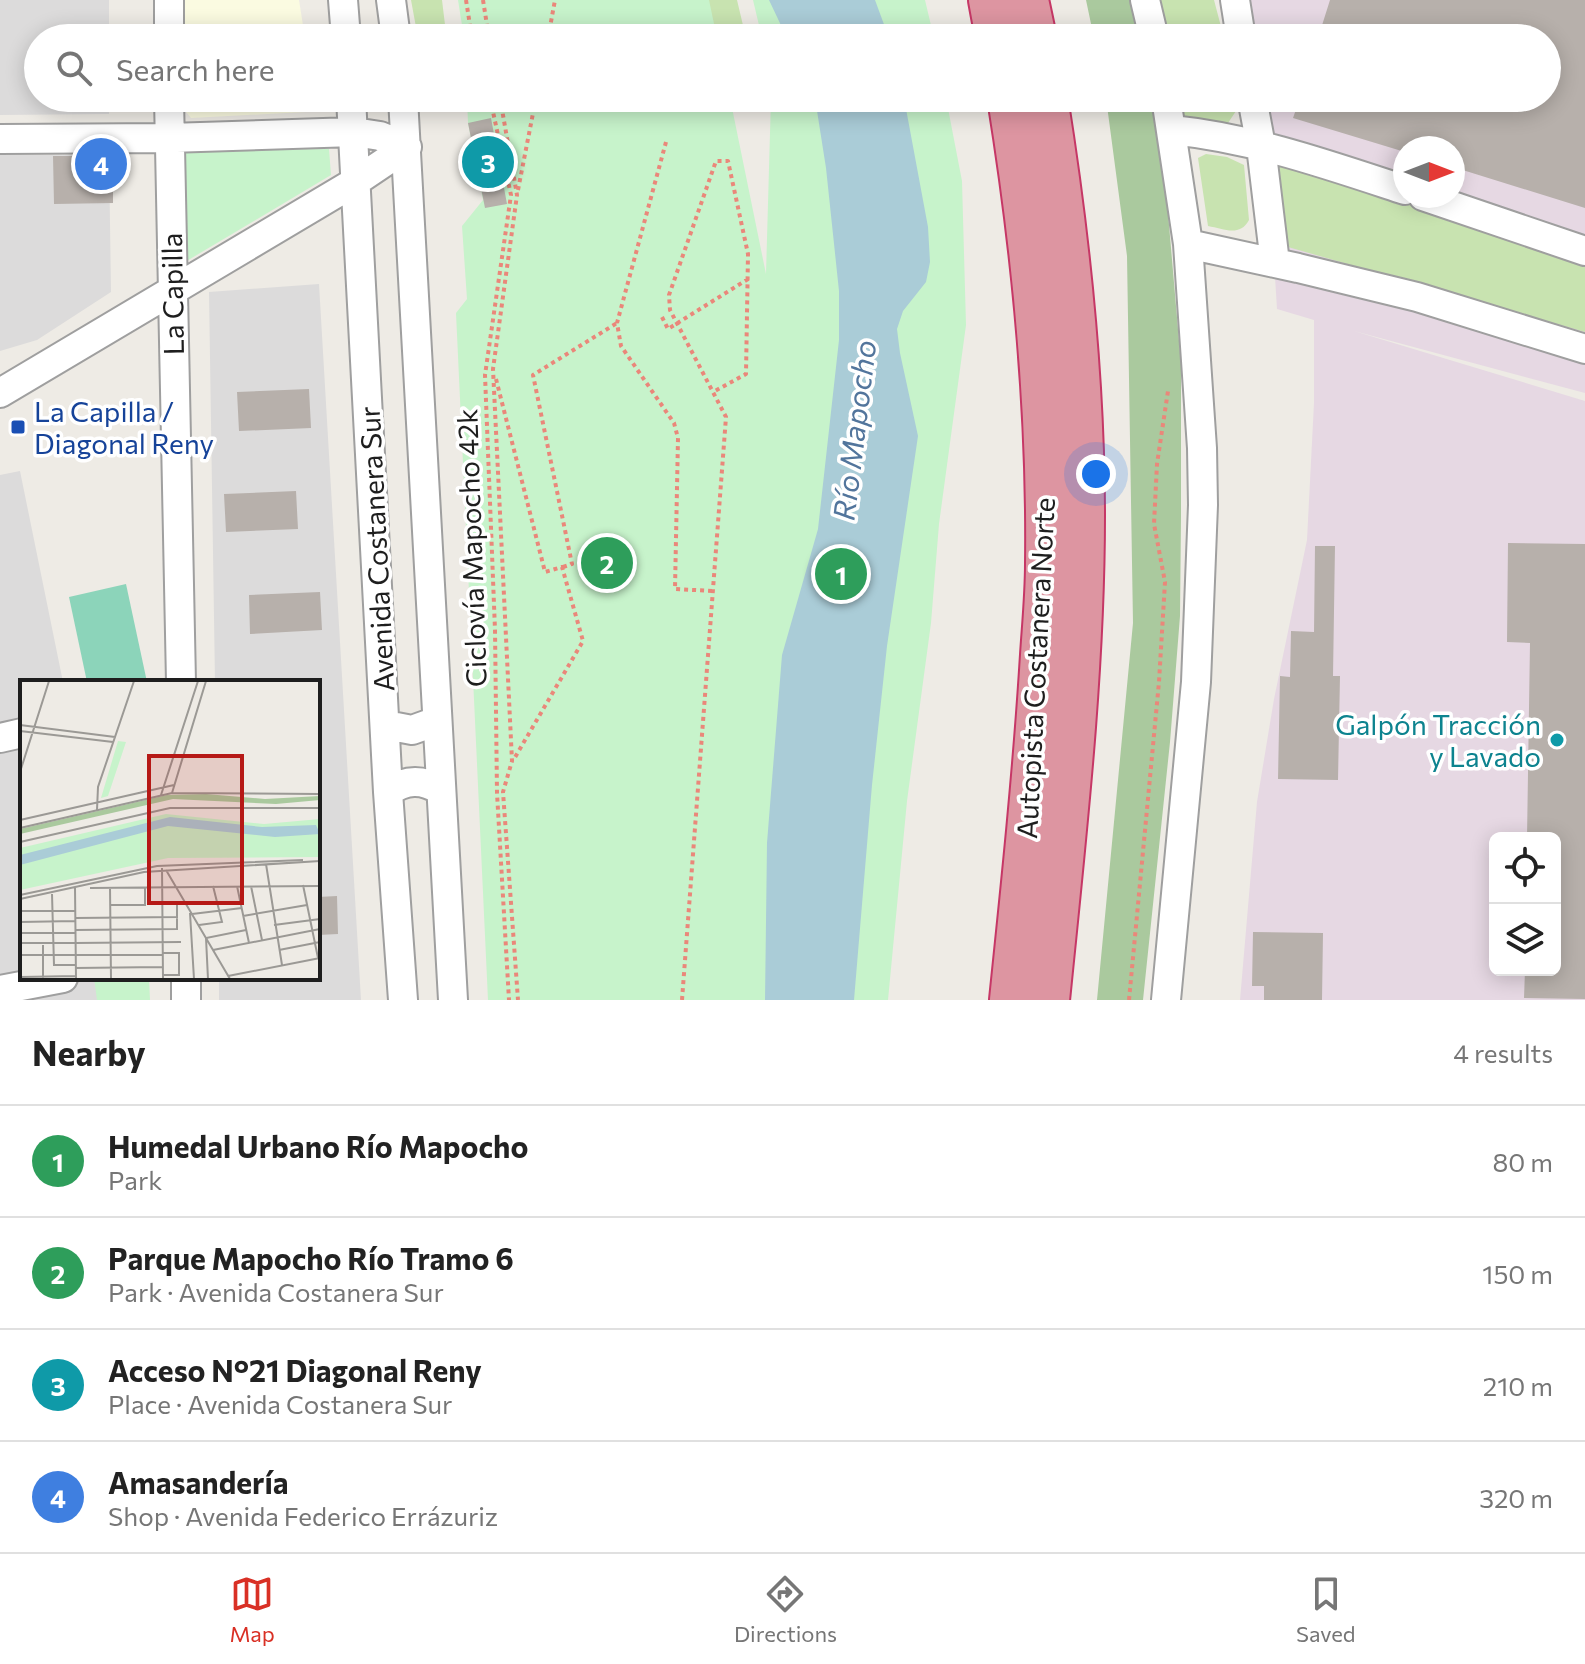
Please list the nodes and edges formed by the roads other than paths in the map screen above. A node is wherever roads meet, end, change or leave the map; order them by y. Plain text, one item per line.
1 (169, 0) edge
2 (343, 0) edge
3 (391, 0) edge
4 (989, 0) edge
5 (1028, 0) edge
6 (1145, 0) edge
7 (1235, 0) edge
8 (169, 24) edge
9 (345, 24) edge
10 (394, 24) edge
11 (993, 24) edge
12 (1033, 24) edge
13 (1151, 24) edge
14 (1239, 24) edge
15 (169, 112) edge
16 (352, 112) edge
17 (404, 112) edge
18 (1010, 112) edge
19 (1049, 112) edge
20 (1169, 112) edge
21 (1255, 112) edge
22 (1172, 130) junction
23 (354, 132) junction
24 (169, 138) junction
25 (0, 139) edge
26 (1261, 146) junction
27 (407, 147) junction
28 (355, 182) junction
29 (1393, 186) edge
30 (1458, 208) edge
31 (1188, 244) junction
32 (1585, 251) edge
33 (1275, 263) junction
34 (172, 293) junction
35 (1585, 349) edge
36 (0, 393) edge
37 (181, 680) edge
38 (437, 721) junction
39 (386, 725) junction
40 (20, 733) edge
41 (0, 738) edge
42 (440, 790) junction
43 (388, 792) junction
44 (52, 980) edge
45 (0, 990) edge
46 (403, 1000) edge
47 (453, 1000) edge
48 (1010, 1000) edge
49 (1049, 1000) edge
50 (1166, 1000) edge

1 - 8 street
2 - 9 street
3 - 10 street
4 - 11 highway
5 - 12 highway
6 - 13 street
7 - 14 street
15 - 24 street, La Capilla
16 - 23 street, Avenida Costanera Sur
17 - 27 street, Avenida Costanera Sur
18 - 48 highway, Autopista Costanera Norte
19 - 49 highway, Autopista Costanera Norte
20 - 22 street
21 - 26 street
22 - 26 street
22 - 31 street
23 - 24 street
23 - 27 street
23 - 28 street, Avenida Costanera Sur
24 - 25 street
24 - 34 street, La Capilla
26 - 29 street
26 - 33 street
27 - 28 street
27 - 38 street, Avenida Costanera Sur
28 - 34 street
28 - 39 street, Avenida Costanera Sur
30 - 32 street
31 - 33 street
31 - 50 street
33 - 35 street
34 - 36 street
34 - 37 street, La Capilla
38 - 39 street
38 - 42 street, Avenida Costanera Sur
39 - 43 street, Avenida Costanera Sur
40 - 41 street
42 - 43 street
42 - 47 street, Avenida Costanera Sur
43 - 46 street, Avenida Costanera Sur
44 - 45 street

